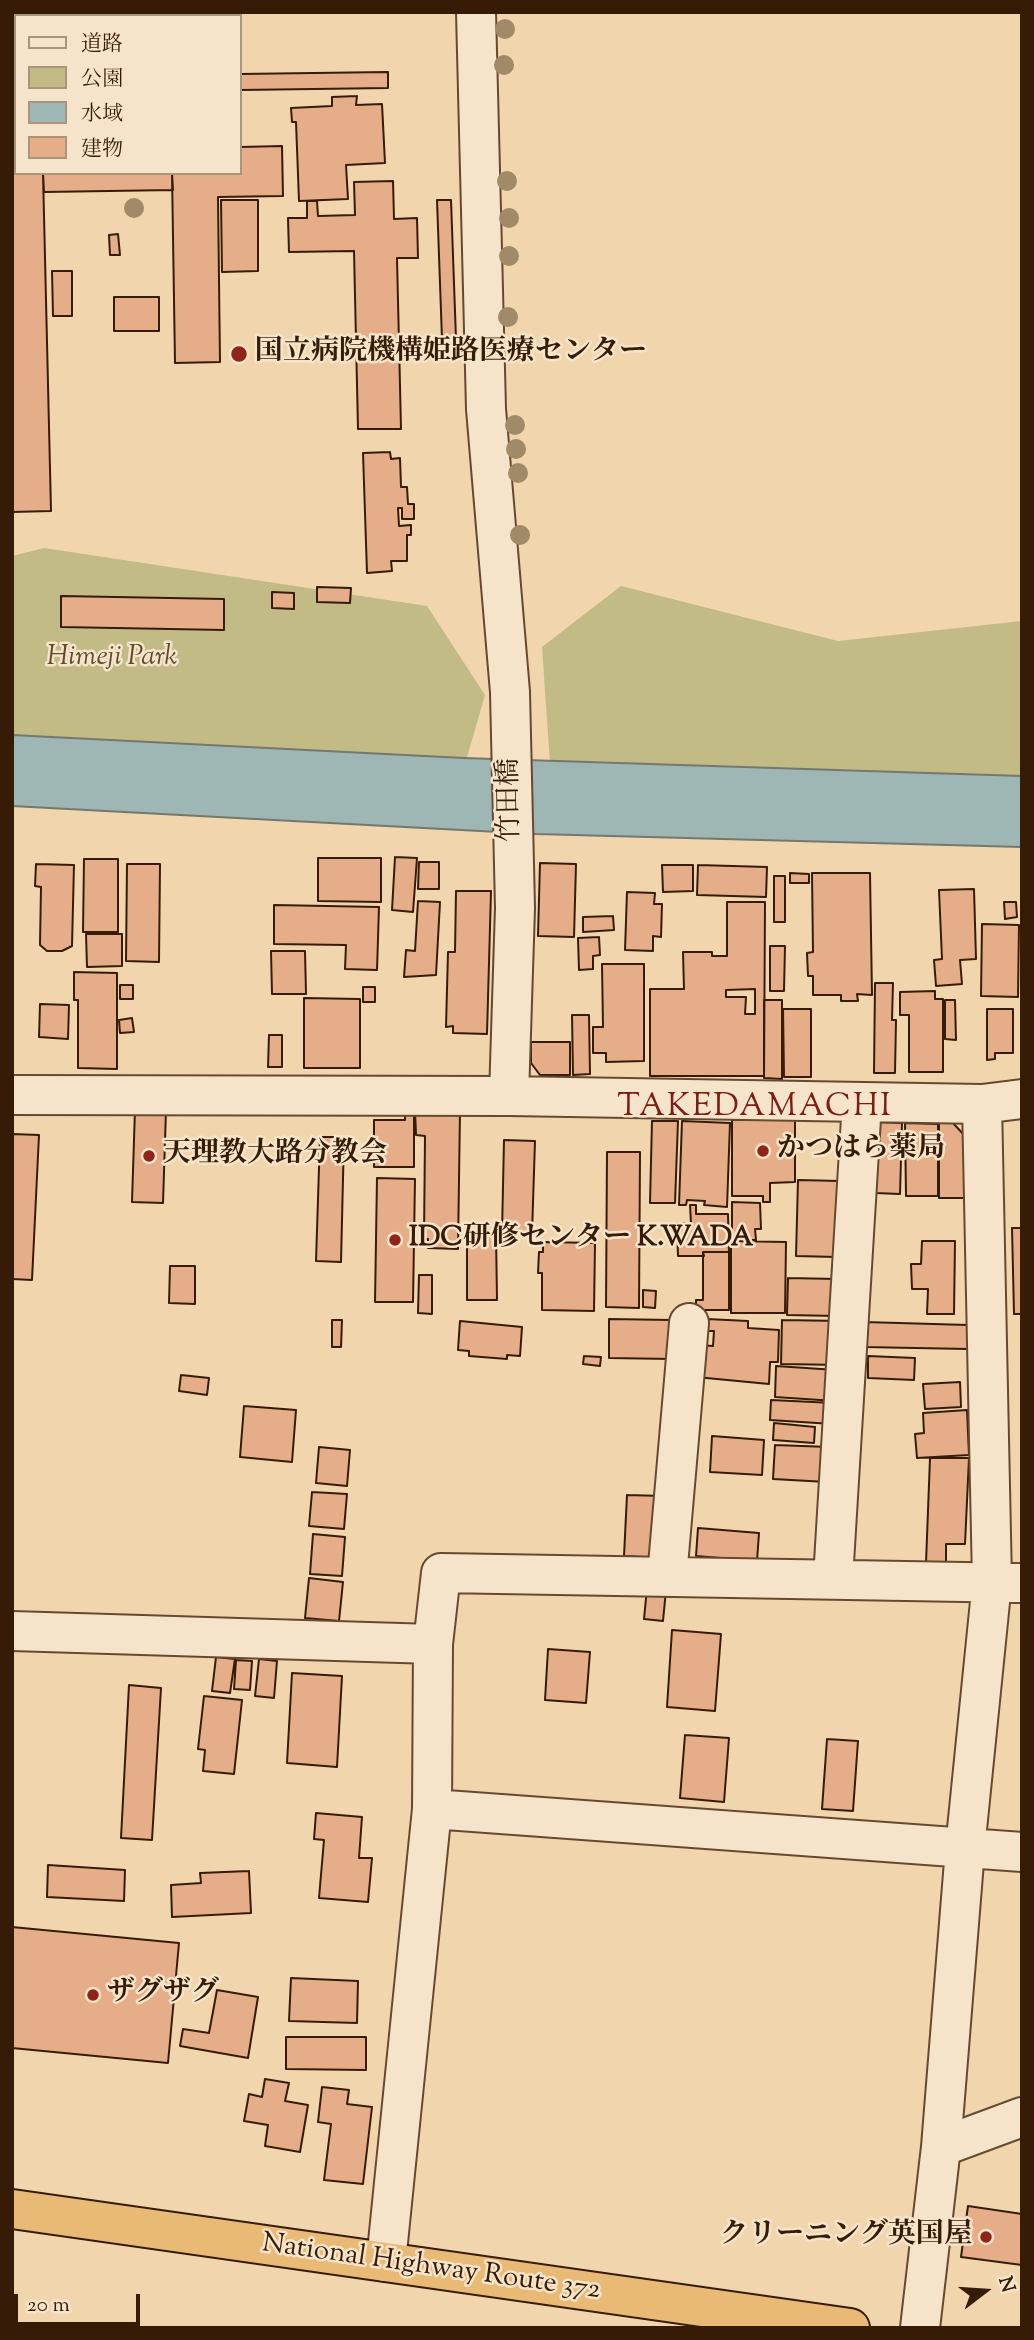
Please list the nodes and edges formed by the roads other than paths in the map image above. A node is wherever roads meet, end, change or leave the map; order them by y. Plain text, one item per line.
1 (476, 12) edge
2 (12, 1095) edge
3 (509, 1096) junction
4 (1022, 1099) edge
5 (862, 1102) junction
6 (982, 1104) junction
7 (689, 1323) dead end
8 (667, 1577) junction
9 (833, 1579) junction
10 (1007, 1582) edge
11 (12, 1631) edge
12 (433, 1644) junction
13 (432, 1809) junction
14 (965, 1849) junction
15 (1022, 1852) edge
16 (1022, 2117) edge
17 (941, 2147) junction
18 (12, 2209) edge
19 (386, 2262) junction
20 (729, 2319) edge
21 (850, 2328) edge
22 (920, 2328) edge

1 - 3 street, 竹田橋
2 - 3 street
3 - 5 street
4 - 6 street
5 - 6 street
5 - 9 street
6 - 10 street
7 - 8 street
8 - 9 street
8 - 12 street
9 - 10 street
10 - 14 street
11 - 12 street
12 - 13 street
13 - 14 street
13 - 19 street
14 - 15 street
14 - 17 street
16 - 17 street
17 - 22 street
18 - 19 highway, National Highway Route 372
19 - 20 highway, National Highway Route 372
20 - 21 highway, National Highway Route 372

